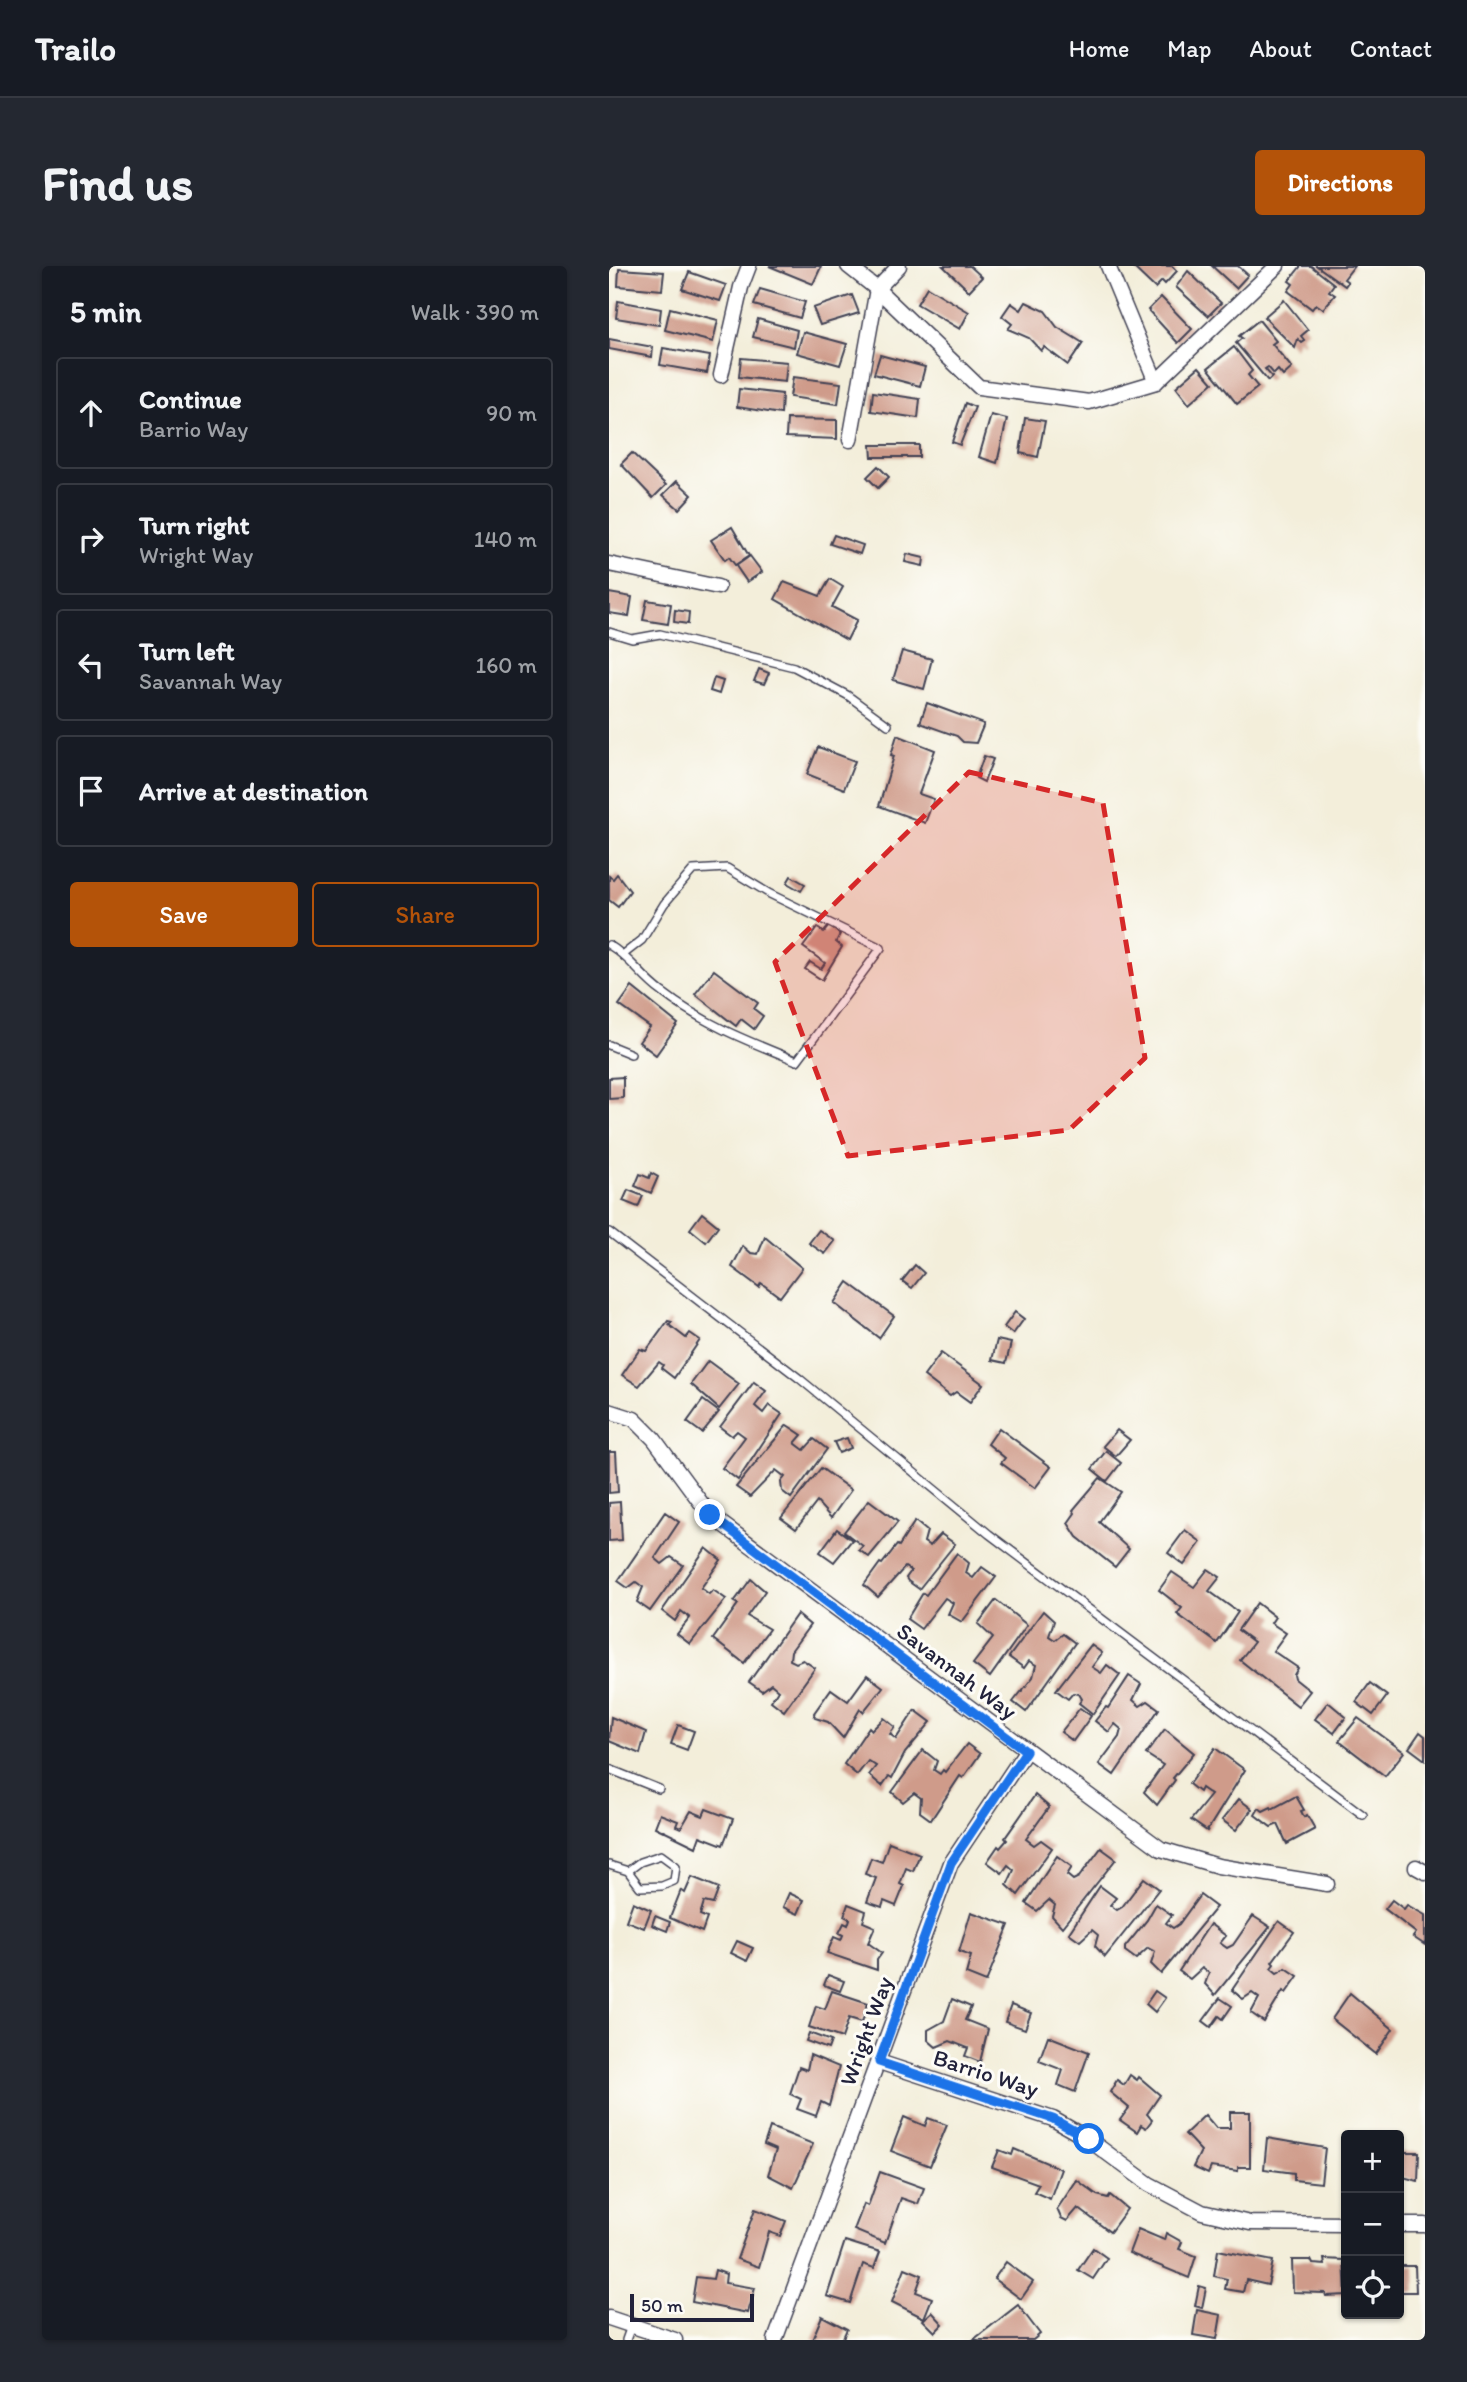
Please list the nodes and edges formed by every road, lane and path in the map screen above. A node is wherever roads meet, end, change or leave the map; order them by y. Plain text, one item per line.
1 (749, 266) edge
2 (848, 266) edge
3 (899, 266) edge
4 (1108, 266) edge
5 (1277, 266) edge
6 (877, 289) junction
7 (721, 375) dead end
8 (1156, 382) junction
9 (850, 440) dead end
10 (609, 564) edge
11 (718, 587) dead end
12 (609, 632) edge
13 (888, 724) dead end
14 (609, 945) edge
15 (624, 954) junction
16 (609, 1045) edge
17 (631, 1054) dead end
18 (609, 1231) edge
19 (609, 1411) edge
20 (1026, 1751) junction
21 (609, 1769) edge
22 (659, 1788) dead end
23 (1363, 1815) dead end
24 (609, 1865) edge
25 (628, 1871) junction
26 (1327, 1884) dead end
27 (879, 2062) junction
28 (1341, 2224) edge
29 (1404, 2225) edge
30 (1425, 2225) edge
31 (609, 2318) edge
32 (629, 2333) edge
33 (675, 2340) edge
34 (775, 2340) edge

1 - 7 street
2 - 6 street
3 - 6 street
4 - 8 street
5 - 8 street
6 - 8 street
6 - 9 street
10 - 11 street
12 - 13 lane
14 - 15 lane
15 - 15 lane
16 - 17 lane
18 - 23 lane
19 - 20 street, Savannah Way
20 - 26 street, Savannah Way
20 - 27 street, Wright Way
21 - 22 lane
24 - 25 lane
25 - 25 lane
27 - 28 street, Barrio Way
27 - 34 street, Wright Way
29 - 30 street
31 - 32 street
32 - 33 street

